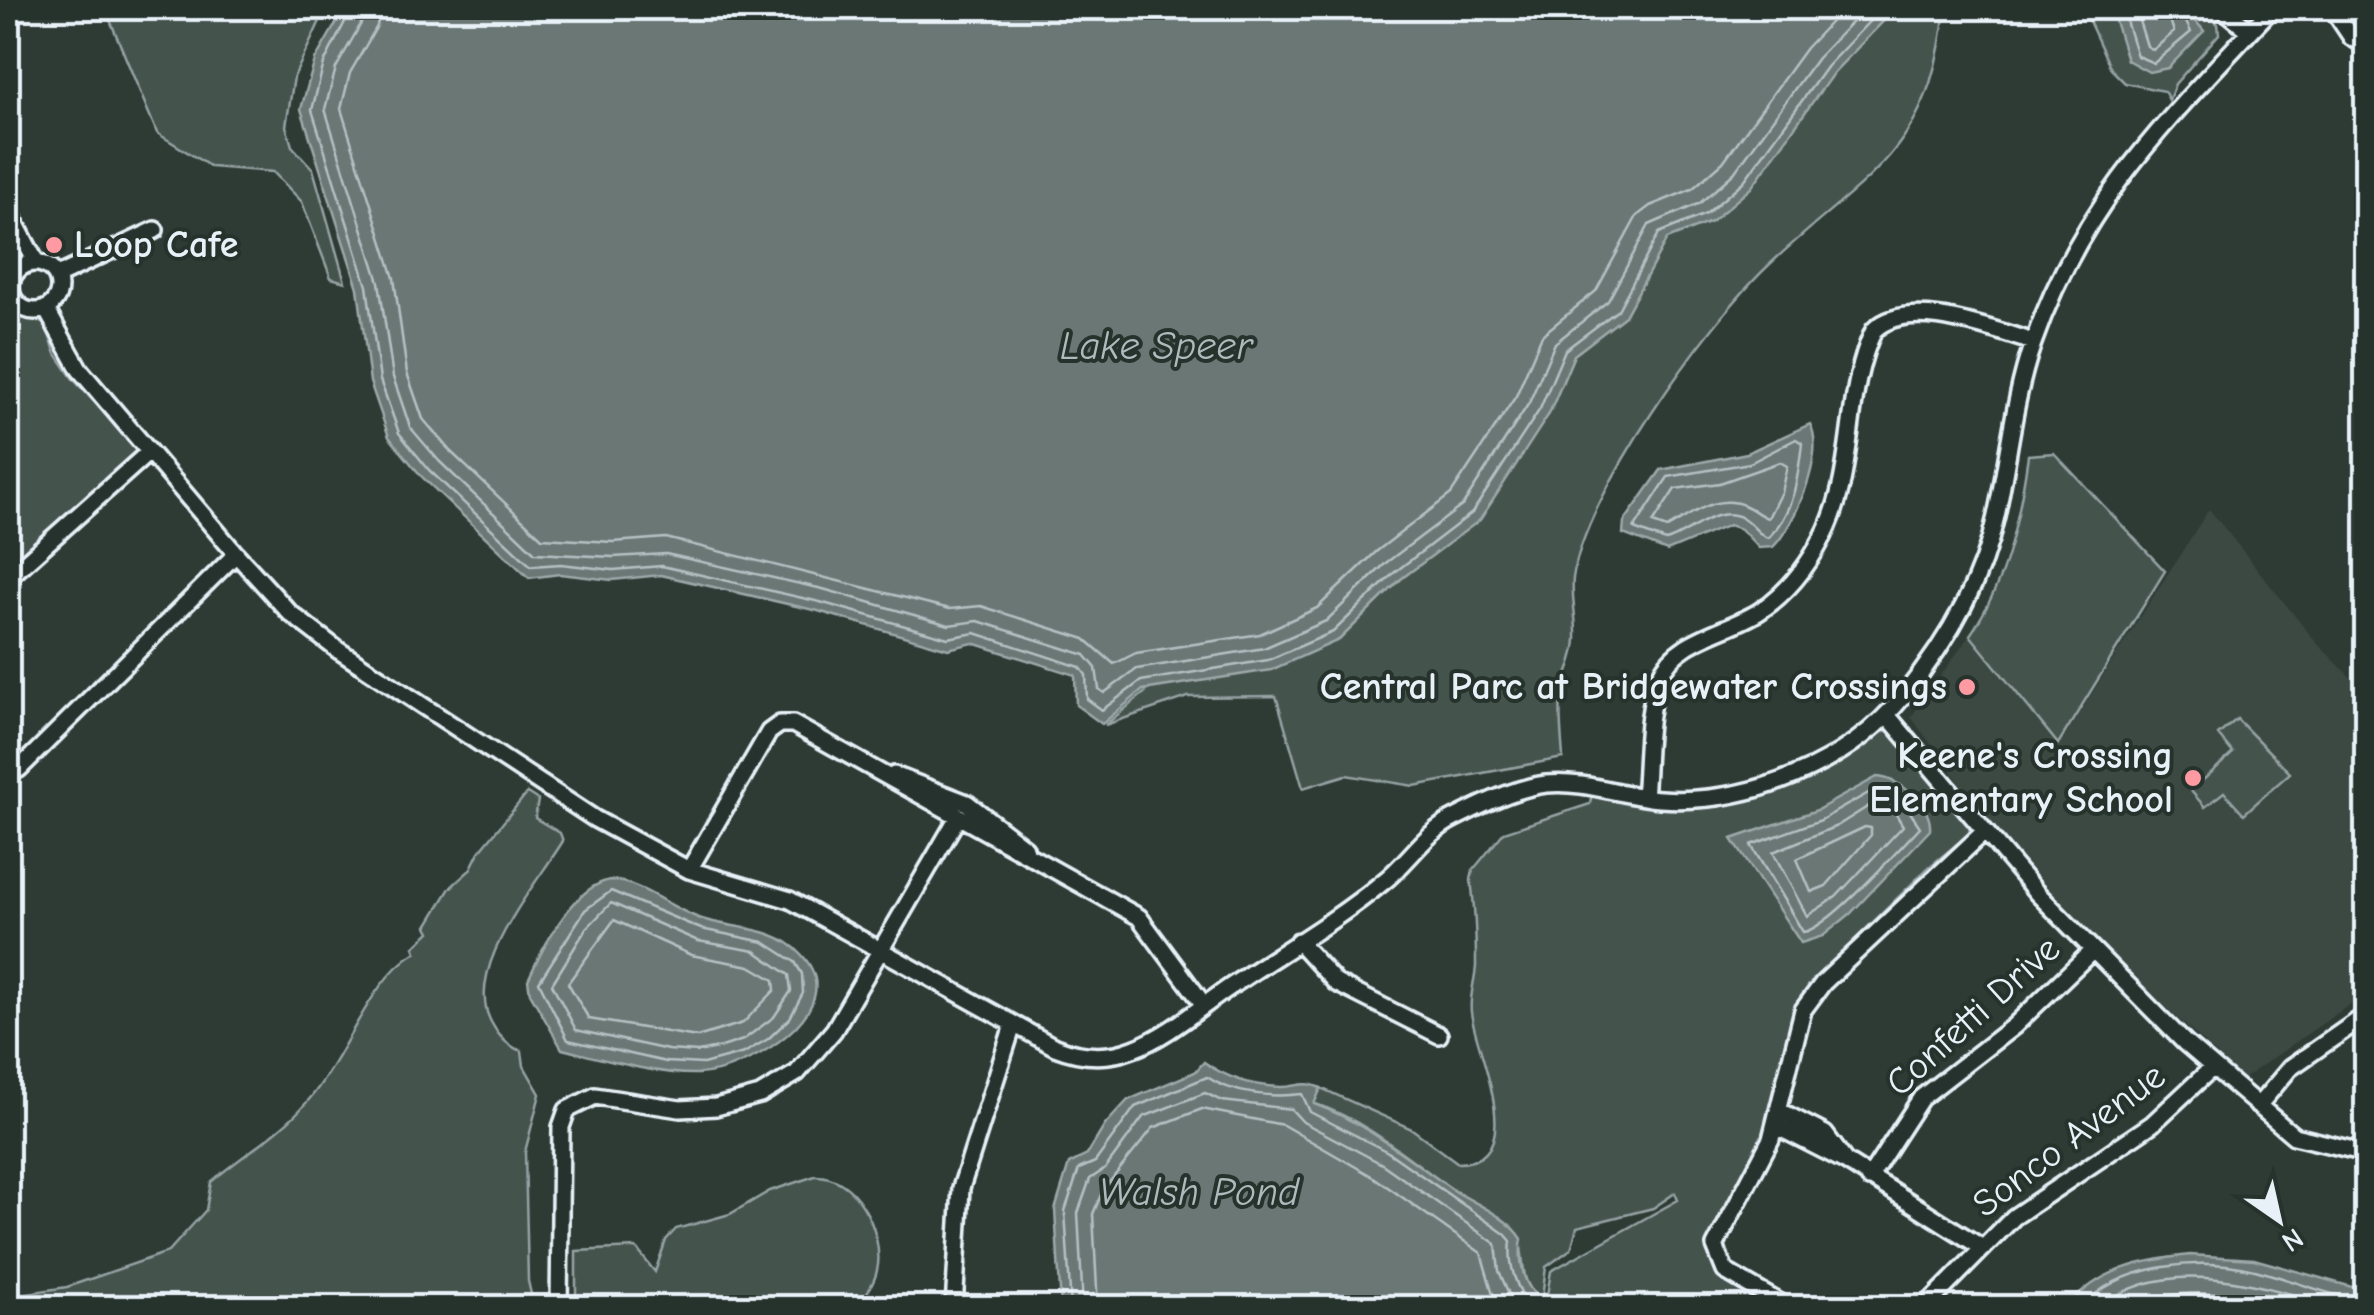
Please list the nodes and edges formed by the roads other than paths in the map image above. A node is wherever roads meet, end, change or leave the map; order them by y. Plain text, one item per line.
1 (2222, 8) edge
2 (2272, 8) edge
3 (2332, 8) edge
4 (2250, 32) junction
5 (2366, 45) edge
6 (8, 209) edge
7 (155, 230) dead end
8 (8, 252) edge
9 (36, 262) junction
10 (14, 274) junction
11 (57, 276) junction
12 (10, 299) edge
13 (46, 309) junction
14 (2033, 342) junction
15 (149, 452) junction
16 (236, 554) junction
17 (8, 578) edge
18 (1887, 715) junction
19 (8, 774) edge
20 (886, 774) junction
21 (1644, 797) junction
22 (958, 818) junction
23 (1983, 833) junction
24 (1032, 856) junction
25 (689, 870) junction
26 (1298, 941) junction
27 (882, 951) junction
28 (2091, 952) junction
29 (1204, 1005) junction
30 (2366, 1015) edge
31 (1013, 1025) junction
32 (1439, 1035) dead end
33 (2212, 1068) junction
34 (2258, 1106) junction
35 (1778, 1119) junction
36 (2366, 1153) edge
37 (1869, 1178) junction
38 (1982, 1246) junction
39 (560, 1308) edge
40 (954, 1308) edge
41 (1790, 1308) edge
42 (1924, 1308) edge

1 - 4 street
2 - 4 street
3 - 5 street
4 - 14 street
6 - 9 street
7 - 11 street
8 - 10 street
9 - 10 street
9 - 11 street
10 - 12 street
11 - 13 street
12 - 13 street
13 - 15 street
14 - 18 street
14 - 21 street
15 - 16 street
15 - 17 street
16 - 19 street
16 - 25 street
18 - 21 street
18 - 23 street
20 - 22 street
20 - 24 street
20 - 25 street
21 - 26 street
22 - 24 street
22 - 27 street
23 - 28 street
23 - 35 street
24 - 29 street
25 - 27 street
26 - 29 street
26 - 32 street
27 - 31 street
27 - 39 street
28 - 33 street
28 - 37 street, Confetti Drive
29 - 31 street
30 - 34 street
31 - 40 street
33 - 34 street
33 - 38 street, Sonco Avenue
34 - 36 street
35 - 37 street
35 - 41 street
37 - 38 street
38 - 42 street, Sonco Avenue

